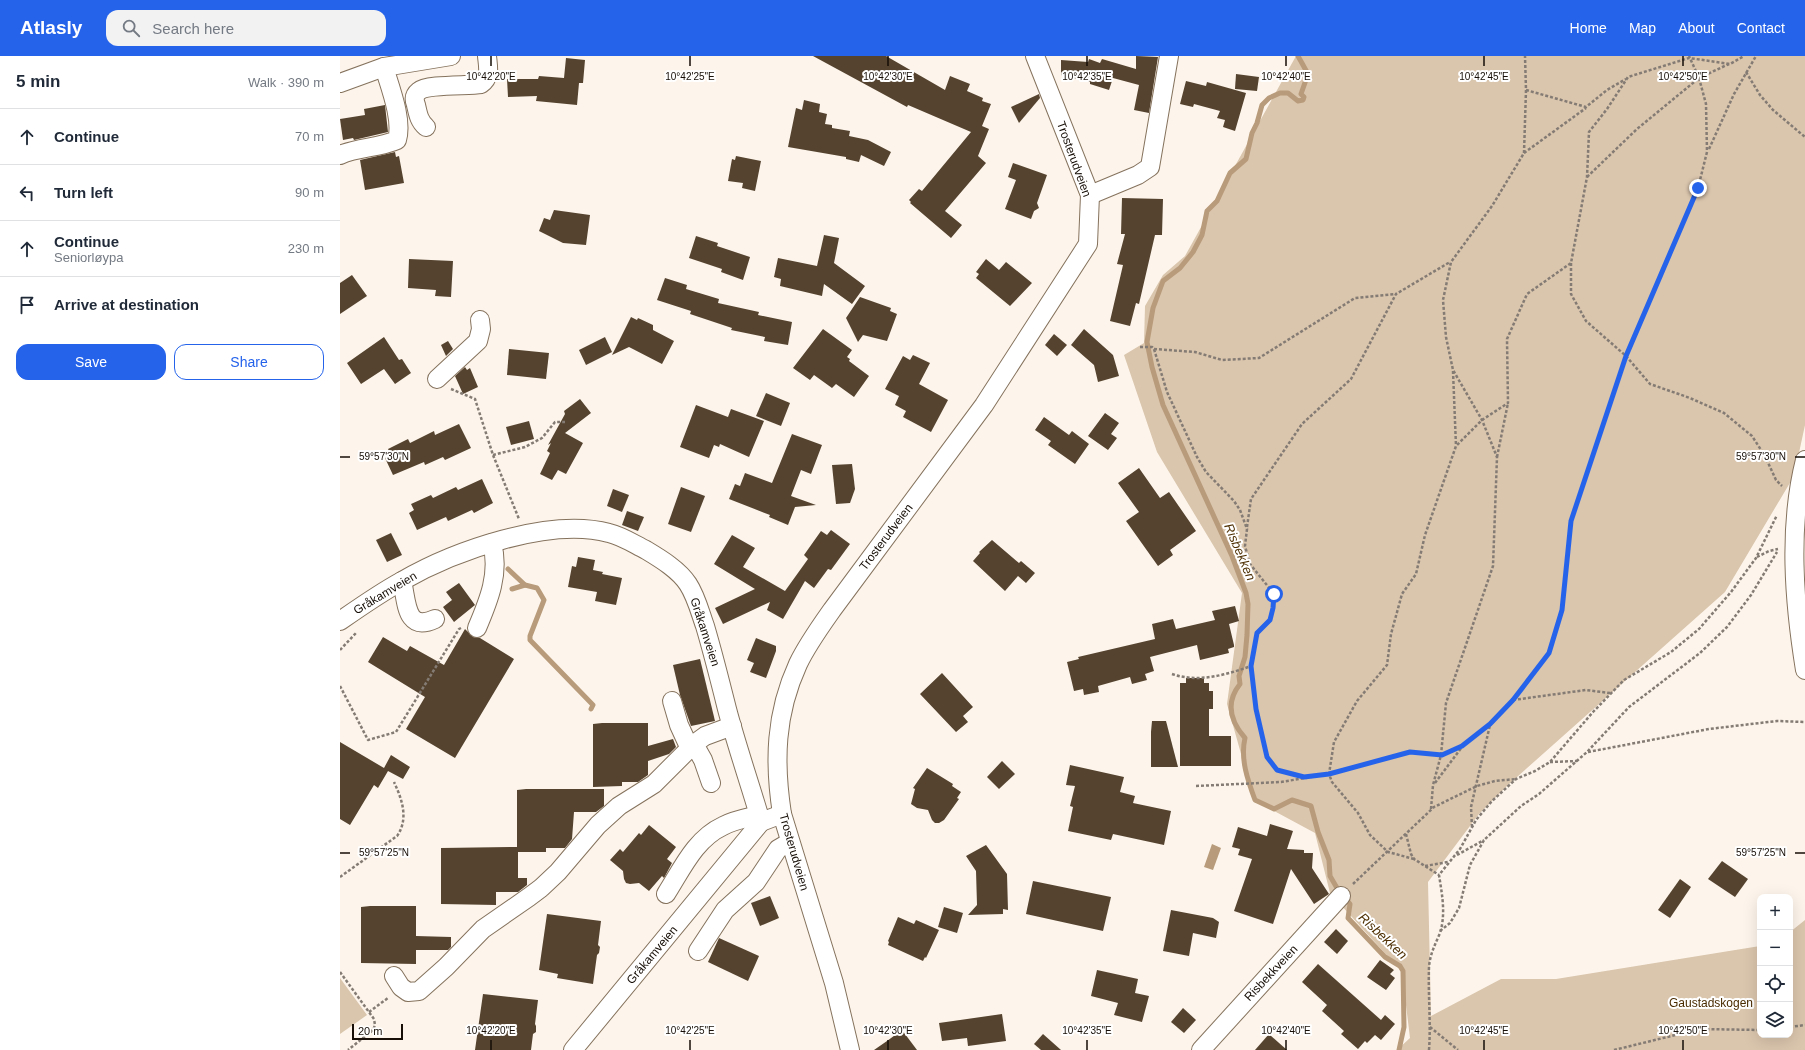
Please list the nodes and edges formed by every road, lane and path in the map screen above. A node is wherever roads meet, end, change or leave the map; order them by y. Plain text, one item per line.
1 (451, 56) edge
2 (487, 56) edge
3 (1035, 56) edge
4 (1170, 56) edge
5 (1525, 56) edge
6 (1744, 56) edge
7 (1756, 56) edge
8 (1689, 57) edge
9 (1730, 64) junction
10 (384, 67) junction
11 (1746, 72) junction
12 (1628, 77) junction
13 (1700, 78) junction
14 (340, 83) edge
15 (1526, 90) junction
16 (1586, 107) junction
17 (426, 127) dead end
18 (1805, 137) edge
19 (1708, 152) junction
20 (1524, 153) junction
21 (340, 155) edge
22 (1587, 177) junction
23 (1090, 195) junction
24 (1451, 262) junction
25 (1571, 263) junction
26 (1396, 294) junction
27 (480, 320) dead end
28 (1140, 348) dead end
29 (1153, 348) junction
30 (1626, 356) junction
31 (1453, 370) junction
32 (437, 379) joint
33 (1508, 403) junction
34 (1482, 420) junction
35 (564, 422) dead end
36 (1456, 446) junction
37 (493, 455) junction
38 (1497, 457) junction
39 (1805, 460) edge
40 (1792, 495) junction
41 (1778, 513) dead end
42 (1794, 528) junction
43 (1247, 529) junction
44 (524, 535) junction
45 (492, 543) junction
46 (402, 581) junction
47 (434, 619) dead end
48 (340, 621) edge
49 (478, 625) joint
50 (1251, 666) junction
51 (1805, 670) edge
52 (1172, 674) dead end
53 (340, 686) edge
54 (1610, 693) junction
55 (1513, 700) junction
56 (672, 701) dead end
57 (1805, 722) edge
58 (1490, 724) junction
59 (732, 726) junction
60 (692, 746) junction
61 (1462, 746) junction
62 (1587, 752) junction
63 (1442, 755) junction
64 (1577, 761) junction
65 (1550, 762) junction
66 (1329, 774) junction
67 (1304, 777) junction
68 (1516, 779) junction
69 (394, 782) dead end
70 (711, 783) dead end
71 (1433, 785) junction
72 (1196, 786) dead end
73 (1477, 786) junction
74 (1431, 810) junction
75 (782, 814) junction
76 (760, 819) junction
77 (1472, 828) junction
78 (1406, 834) junction
79 (1484, 840) junction
80 (790, 842) junction
81 (1388, 852) junction
82 (1455, 856) junction
83 (1414, 859) junction
84 (1448, 862) junction
85 (1425, 866) junction
86 (1439, 875) junction
87 (340, 876) edge
88 (1346, 891) joint
89 (666, 894) dead end
90 (1440, 932) junction
91 (698, 951) dead end
92 (340, 972) edge
93 (398, 982) joint
94 (369, 1012) junction
95 (1805, 1025) edge
96 (1430, 1027) junction
97 (1793, 1027) edge
98 (1757, 1030) edge
99 (348, 1050) edge
100 (573, 1050) edge
101 (850, 1050) edge
102 (1201, 1050) edge
103 (1429, 1050) edge
104 (1458, 1050) edge
105 (1614, 1050) edge

1 - 10 street
2 - 17 street
3 - 23 street, Trosterudveien
4 - 23 street
5 - 15 path
6 - 9 path
7 - 11 path
8 - 9 path
8 - 12 path
8 - 13 path
9 - 13 path
10 - 14 street
10 - 21 street
11 - 18 path
11 - 19 path
12 - 16 path
12 - 22 path
13 - 19 path
13 - 22 path
15 - 16 path
15 - 20 path
16 - 20 path
19 - 30 path
20 - 24 path
22 - 25 path
23 - 75 street, Trosterudveien
24 - 26 path
24 - 31 path
25 - 30 path
25 - 33 path
26 - 29 path
26 - 43 path
27 - 32 street
28 - 29 path
29 - 43 path
30 - 40 path
30 - 55 path
31 - 34 path
31 - 36 path
32 - 37 path
33 - 34 path
33 - 38 path
34 - 36 path
34 - 38 path
35 - 37 path
36 - 66 path
37 - 44 path
38 - 63 path
39 - 40 street
40 - 42 street
41 - 54 path
42 - 51 street
42 - 62 path
43 - 50 path
44 - 45 street, Gråkamveien
44 - 59 street, Gråkamveien
45 - 46 street, Gråkamveien
45 - 49 street
46 - 47 street
46 - 48 street, Gråkamveien
49 - 53 path
50 - 52 path
50 - 67 path
54 - 55 path
54 - 65 path
55 - 58 path
56 - 60 street
57 - 62 path
58 - 61 path
58 - 73 path
59 - 60 street
59 - 76 street, Gråkamveien
60 - 70 street
60 - 93 street
61 - 63 path
61 - 71 path
62 - 64 path
63 - 66 path
63 - 71 path
64 - 65 path
64 - 79 path
65 - 68 path
66 - 67 path
66 - 81 path
67 - 72 path
68 - 73 path
68 - 77 path
69 - 87 path
71 - 74 path
73 - 74 path
73 - 77 path
74 - 78 path
75 - 76 street, Gråkamveien
75 - 80 street, Trosterudveien
76 - 89 street
76 - 100 street, Gråkamveien
77 - 82 path
78 - 81 path
78 - 83 path
79 - 82 path
79 - 90 path
80 - 91 street
80 - 101 street, Trosterudveien
81 - 83 path
81 - 88 path
82 - 84 path
83 - 85 path
84 - 85 path
84 - 86 path
85 - 86 path
86 - 90 path
88 - 102 street, Risbekkveien
90 - 96 path
92 - 94 path
93 - 94 path
94 - 99 path
95 - 97 path
96 - 103 path
96 - 104 path
98 - 105 path

